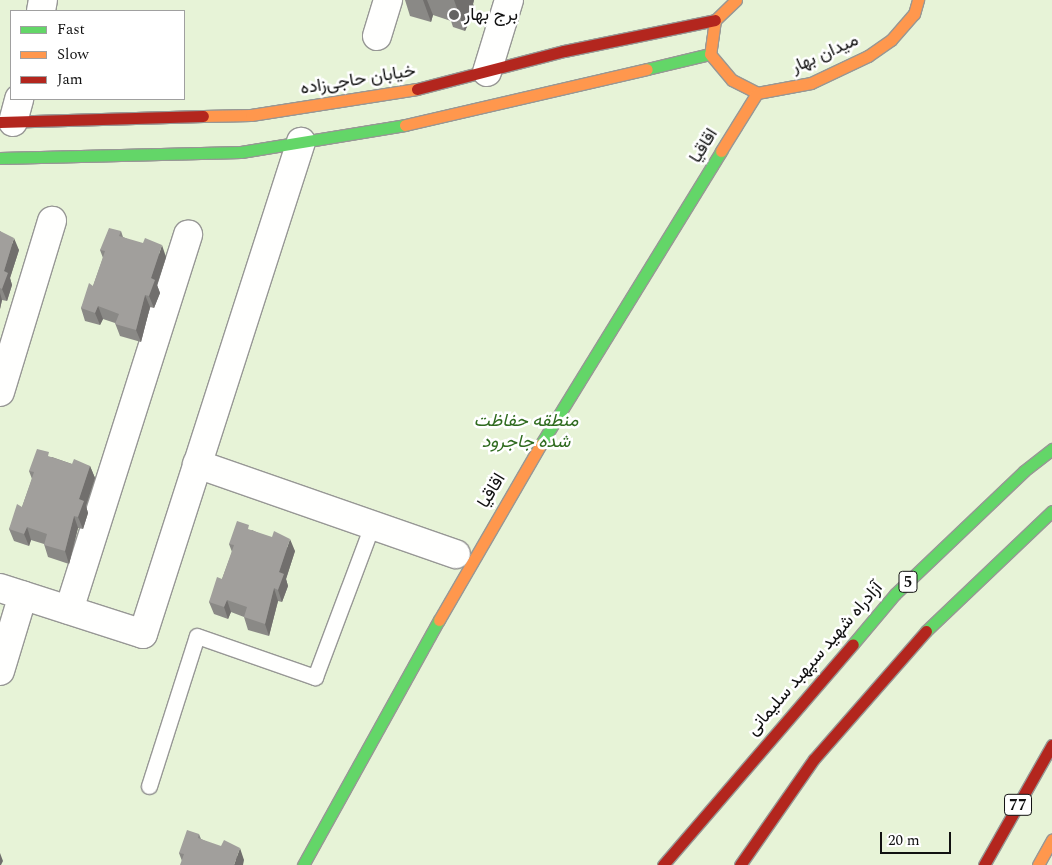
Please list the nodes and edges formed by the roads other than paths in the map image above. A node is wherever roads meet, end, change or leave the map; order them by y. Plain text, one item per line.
1 (388, 0) edge
2 (509, 0) edge
3 (736, 0) edge
4 (918, 0) edge
5 (715, 20) junction
6 (378, 36) dead end
7 (710, 54) junction
8 (487, 72) junction
9 (757, 93) junction
10 (11, 114) edge
11 (300, 142) junction
12 (0, 158) edge
13 (52, 221) dead end
14 (188, 234) dead end
15 (0, 392) edge
16 (1052, 449) edge
17 (197, 464) junction
18 (1052, 511) edge
19 (372, 525) junction
20 (456, 554) dead end
21 (11, 592) edge
22 (69, 610) junction
23 (0, 671) edge
24 (1052, 745) edge
25 (148, 786) dead end
26 (1052, 840) edge
27 (303, 865) edge
28 (663, 865) edge
29 (740, 865) edge
30 (984, 865) edge
31 (1038, 865) edge

1 - 6 street
2 - 8 street
3 - 5 main road
4 - 9 main road, میدان بهار
5 - 7 main road
5 - 8 main road, خیابان حاجی‌زاده
7 - 9 main road
7 - 11 main road
8 - 10 main road, خیابان حاجی‌زاده
9 - 27 main road, اقاقیا
11 - 12 main road
11 - 17 street
13 - 15 street
14 - 22 street
16 - 28 main road, آزادراه شهید سپهبد سلیمانی / 5
17 - 19 street
17 - 22 street
18 - 29 main road
19 - 20 street
19 - 25 lane
21 - 22 street
21 - 23 street
24 - 30 main road, 77
26 - 31 main road

